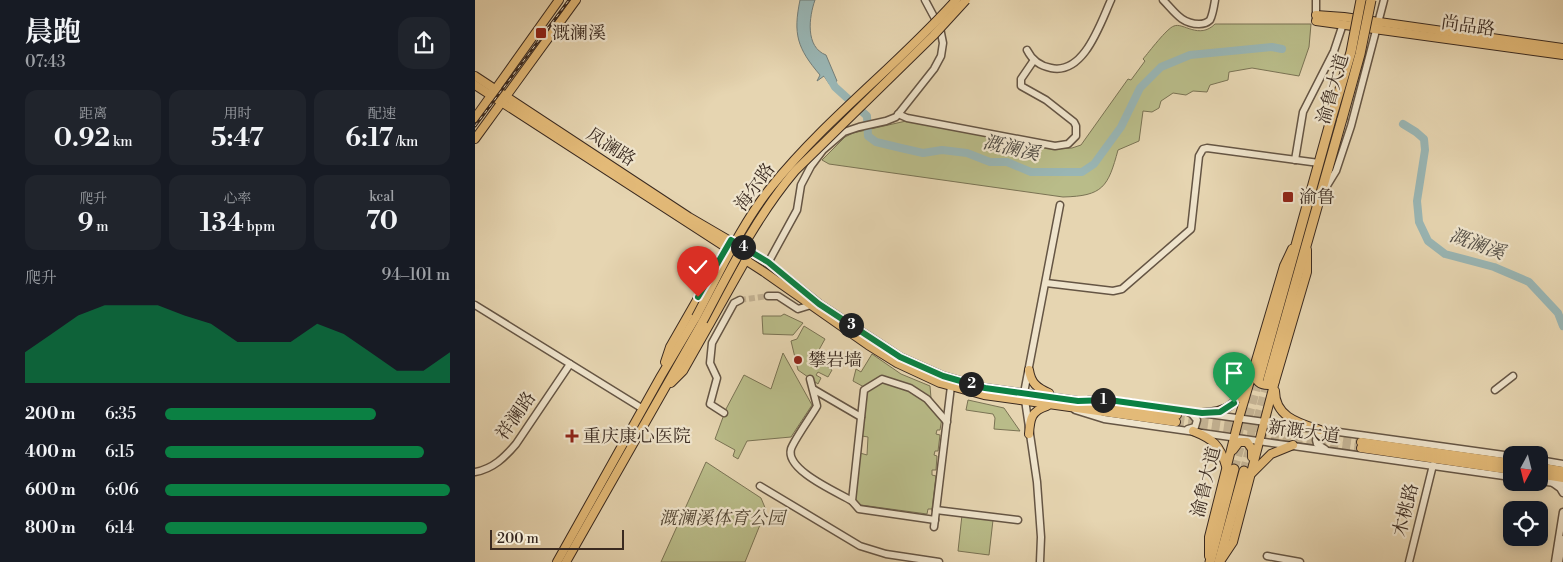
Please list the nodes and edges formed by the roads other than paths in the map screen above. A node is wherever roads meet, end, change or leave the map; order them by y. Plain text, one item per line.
1 (559, 0) edge
2 (926, 0) edge
3 (956, 0) edge
4 (966, 0) edge
5 (1111, 0) edge
6 (1163, 0) edge
7 (1215, 0) edge
8 (1316, 0) edge
9 (1361, 0) edge
10 (1371, 0) edge
11 (1384, 0) edge
12 (575, 1) edge
13 (1316, 18) junction
14 (1343, 24) junction
15 (1378, 25) junction
16 (1563, 48) edge
17 (1027, 50) dead end
18 (1563, 55) edge
19 (1034, 60) junction
20 (475, 76) edge
21 (475, 84) edge
22 (494, 92) junction
23 (505, 100) junction
24 (899, 114) junction
25 (475, 118) edge
26 (475, 139) edge
27 (1295, 160) junction
28 (1319, 163) junction
29 (1321, 194) junction
30 (1060, 205) dead end
31 (731, 240) junction
32 (726, 248) junction
33 (750, 252) junction
34 (745, 260) junction
35 (768, 262) junction
36 (1046, 283) junction
37 (768, 296) tunnel mouth
38 (740, 300) tunnel mouth
39 (475, 305) edge
40 (811, 305) junction
41 (699, 319) junction
42 (570, 364) junction
43 (1029, 370) junction
44 (661, 376) junction
45 (1513, 376) dead end
46 (1264, 377) junction
47 (810, 378) dead end
48 (951, 386) junction
49 (813, 389) junction
50 (1495, 390) dead end
51 (663, 391) junction
52 (1024, 397) junction
53 (1060, 398) junction
54 (1078, 401) junction
55 (1052, 405) junction
56 (934, 407) junction
57 (1064, 407) junction
58 (643, 409) junction
59 (948, 409) junction
60 (1184, 410) junction
61 (724, 413) dead end
62 (1202, 413) junction
63 (861, 417) junction
64 (1239, 418) junction
65 (947, 422) junction
66 (1265, 422) junction
67 (1182, 430) junction
68 (1320, 430) junction
69 (1193, 431) junction
70 (1336, 432) junction
71 (1029, 434) junction
72 (1234, 437) junction
73 (1260, 440) junction
74 (1293, 445) junction
75 (1329, 450) junction
76 (1230, 453) junction
77 (1503, 455) edge
78 (1503, 462) edge
79 (1548, 462) edge
80 (1563, 464) edge
81 (1433, 465) junction
82 (1230, 468) junction
83 (1548, 468) edge
84 (1503, 469) edge
85 (1563, 471) edge
86 (475, 472) edge
87 (1247, 473) junction
88 (1503, 476) edge
89 (1548, 476) edge
90 (1563, 478) edge
91 (1548, 482) edge
92 (1552, 483) junction
93 (1563, 484) edge
94 (760, 486) dead end
95 (1563, 493) edge
96 (852, 501) junction
97 (936, 510) junction
98 (1563, 512) edge
99 (935, 520) junction
100 (1018, 520) dead end
101 (934, 527) dead end
102 (1563, 540) edge
103 (1267, 556) dead end
104 (557, 562) edge
105 (566, 562) edge
106 (939, 562) edge
107 (1039, 562) edge
108 (1209, 562) edge
109 (1219, 562) edge
110 (1300, 562) edge
111 (1409, 562) edge
112 (1555, 562) edge
113 (1559, 562) edge

1 - 22 main road
2 - 24 street
3 - 41 main road, 海尔路, bridge
4 - 41 main road, 海尔路, bridge
5 - 19 street
6 - 7 street
8 - 13 street
9 - 28 highway, 渝鲁大道, bridge
10 - 29 highway, 渝鲁大道, bridge
11 - 15 street
12 - 23 main road
13 - 14 main road, 尚品路
13 - 15 main road, 尚品路
14 - 15 main road, 尚品路
14 - 27 street
15 - 16 main road, 尚品路
15 - 18 main road, 尚品路
15 - 29 street
17 - 19 street
19 - 24 street
20 - 22 main road, 凤澜路
21 - 22 main road, 凤澜路
22 - 23 main road, 凤澜路
22 - 25 main road
23 - 26 main road
23 - 31 main road, 凤澜路
23 - 32 main road, 凤澜路
24 - 35 street
27 - 28 street
27 - 36 street
28 - 46 highway, 渝鲁大道
29 - 46 highway, 渝鲁大道
30 - 36 street
31 - 32 main road
31 - 33 main road, 新溉大道
32 - 34 main road, 新溉大道
32 - 44 main road
33 - 34 main road
33 - 35 main road, 新溉大道
34 - 40 main road, 新溉大道
34 - 51 main road
35 - 52 main road, 新溉大道
36 - 43 street
37 - 40 street
38 - 61 street
39 - 42 street
40 - 48 main road, 新溉大道
41 - 44 main road, 海尔路
41 - 51 main road, 海尔路
42 - 58 street
42 - 86 street, 祥澜路
43 - 52 street
43 - 53 main road
44 - 58 main road, 海尔路
45 - 50 street
46 - 62 main road
46 - 64 main road, 渝鲁大道
46 - 66 main road, 渝鲁大道
46 - 68 main road
47 - 49 street
48 - 52 main road, 新溉大道
48 - 59 street
49 - 63 street
49 - 96 street
51 - 105 main road, 海尔路
52 - 53 main road, 新溉大道
52 - 55 main road, 新溉大道
52 - 71 street
53 - 54 main road, 新溉大道
54 - 57 main road, 新溉大道
54 - 60 street, 新溉大道
55 - 57 main road, 新溉大道
55 - 71 main road
56 - 59 street
56 - 63 street
56 - 65 street
57 - 67 street, 新溉大道
58 - 104 main road, 海尔路
59 - 65 street
60 - 62 street, 新溉大道
60 - 67 street
62 - 64 street, 新溉大道
63 - 96 street
64 - 66 street, 新溉大道
64 - 72 main road, 渝鲁大道
65 - 97 street
66 - 68 street, 新溉大道
66 - 73 main road, 渝鲁大道
67 - 69 street, 新溉大道
68 - 70 street, 新溉大道
69 - 72 street, 新溉大道
69 - 82 main road
70 - 75 street
70 - 77 street, 新溉大道
71 - 107 street
72 - 73 street, 新溉大道
72 - 76 main road, 渝鲁大道
73 - 74 street, 新溉大道
73 - 87 main road, 渝鲁大道
74 - 75 street, 新溉大道
74 - 87 main road
75 - 81 street, 新溉大道
76 - 82 main road, 渝鲁大道
76 - 87 main road
78 - 84 main road, 新溉大道
79 - 80 street
81 - 88 street, 新溉大道
81 - 111 street, 木桃路
82 - 108 highway, 渝鲁大道
83 - 85 main road
87 - 109 highway, 渝鲁大道
89 - 90 main road
91 - 92 street
92 - 93 street
92 - 95 street
94 - 106 street
96 - 99 street
97 - 99 street
97 - 100 street
98 - 112 street
99 - 101 street
102 - 113 street
103 - 110 street

